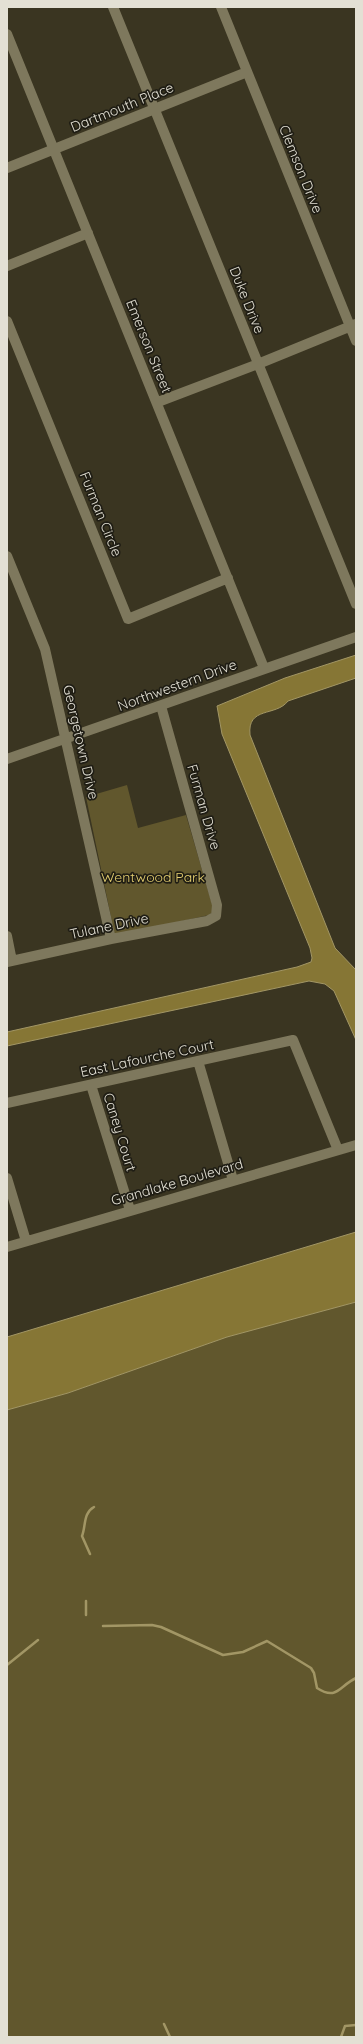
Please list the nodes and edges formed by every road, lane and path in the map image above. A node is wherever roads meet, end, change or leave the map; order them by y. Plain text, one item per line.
1 (113, 7) edge
2 (221, 7) edge
3 (7, 34) edge
4 (247, 72) junction
5 (154, 109) junction
6 (54, 149) junction
7 (7, 168) edge
8 (88, 233) junction
9 (7, 266) edge
10 (7, 321) edge
11 (353, 325) edge
12 (356, 341) edge
13 (258, 364) junction
14 (158, 402) junction
15 (7, 556) edge
16 (228, 578) junction
17 (356, 604) edge
18 (356, 637) edge
19 (264, 668) junction
20 (162, 706) junction
21 (67, 739) junction
22 (7, 759) edge
23 (216, 916) joint
24 (7, 936) edge
25 (110, 939) junction
26 (10, 962) edge
27 (198, 1061) junction
28 (91, 1085) junction
29 (7, 1103) edge
30 (356, 1145) edge
31 (338, 1150) junction
32 (7, 1178) edge
33 (233, 1180) junction
34 (130, 1210) junction
35 (26, 1241) junction
36 (7, 1247) edge

1 - 5 street, Duke Drive
2 - 4 street, Clemson Drive
3 - 6 street, Emerson Street
4 - 5 street, Dartmouth Place
4 - 11 street, Clemson Drive
5 - 6 street, Dartmouth Place
5 - 13 street, Duke Drive
6 - 7 street, Dartmouth Place
6 - 8 street, Emerson Street
8 - 9 street
8 - 14 street, Emerson Street
10 - 16 street, Furman Circle
11 - 12 street, Clemson Drive
11 - 13 street
13 - 14 street
13 - 17 street, Duke Drive
14 - 16 street, Emerson Street
15 - 21 street, Georgetown Drive
16 - 19 street, Emerson Street
18 - 19 street, Northwestern Drive
19 - 20 street, Northwestern Drive
20 - 21 street, Northwestern Drive
20 - 23 street, Furman Drive
21 - 22 street, Northwestern Drive
21 - 25 street, Georgetown Drive
23 - 25 street, Tulane Drive
24 - 26 street
25 - 26 street, Tulane Drive
27 - 28 street, East Lafourche Court
27 - 31 street, East Lafourche Court
27 - 33 street
28 - 29 street, East Lafourche Court
28 - 34 street, Caney Court
30 - 31 street, Grandlake Boulevard
31 - 33 street, Grandlake Boulevard
32 - 35 street
33 - 34 street, Grandlake Boulevard
34 - 35 street, Grandlake Boulevard
35 - 36 street, Grandlake Boulevard

